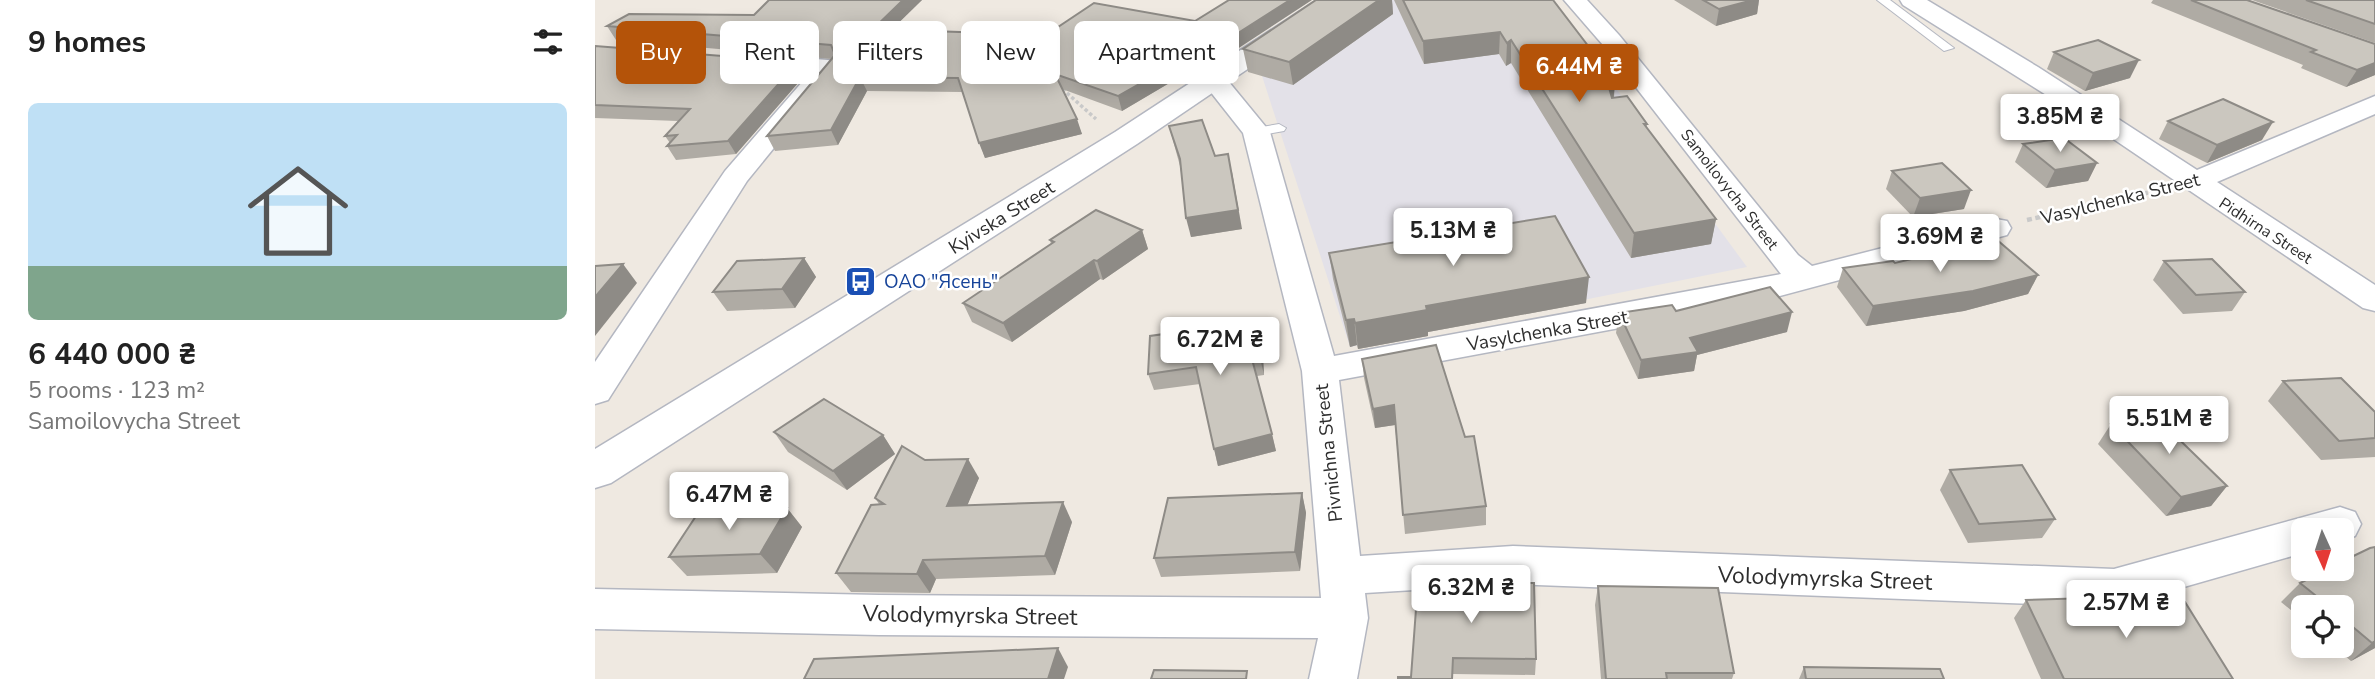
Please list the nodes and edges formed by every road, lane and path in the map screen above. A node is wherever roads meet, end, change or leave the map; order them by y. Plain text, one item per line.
1 (1333, 0) edge
2 (1575, 0) edge
3 (1883, 0) edge
4 (1911, 0) edge
5 (1948, 48) dead end
6 (1239, 65) edge
7 (819, 67) edge
8 (819, 79) edge
9 (814, 84) edge
10 (1058, 84) edge
11 (1210, 84) edge
12 (1218, 84) edge
13 (2375, 104) edge
14 (1126, 138) junction
15 (2193, 182) junction
16 (1996, 228) joint
17 (1807, 279) junction
18 (2375, 300) edge
19 (1320, 371) junction
20 (595, 391) edge
21 (595, 471) edge
22 (2291, 538) edge
23 (1342, 597) junction
24 (595, 609) edge
25 (1333, 679) edge

1 - 6 main road, Kyivska Street
2 - 17 street, Samoilovycha Street
3 - 5 lane
4 - 15 street, Pidhirna Street
7 - 8 street
9 - 20 street
10 - 14 path
11 - 14 main road, Kyivska Street
12 - 19 street, Pivnichna Street
13 - 15 street, Vasylchenka Street
14 - 21 main road, Kyivska Street
15 - 16 path, Vasylchenka Street
15 - 18 street, Pidhirna Street
16 - 17 street, Vasylchenka Street
17 - 19 street, Vasylchenka Street
19 - 23 street, Pivnichna Street
22 - 23 street, Volodymyrska Street
23 - 24 street, Volodymyrska Street
23 - 25 street, Pivnichna Street

